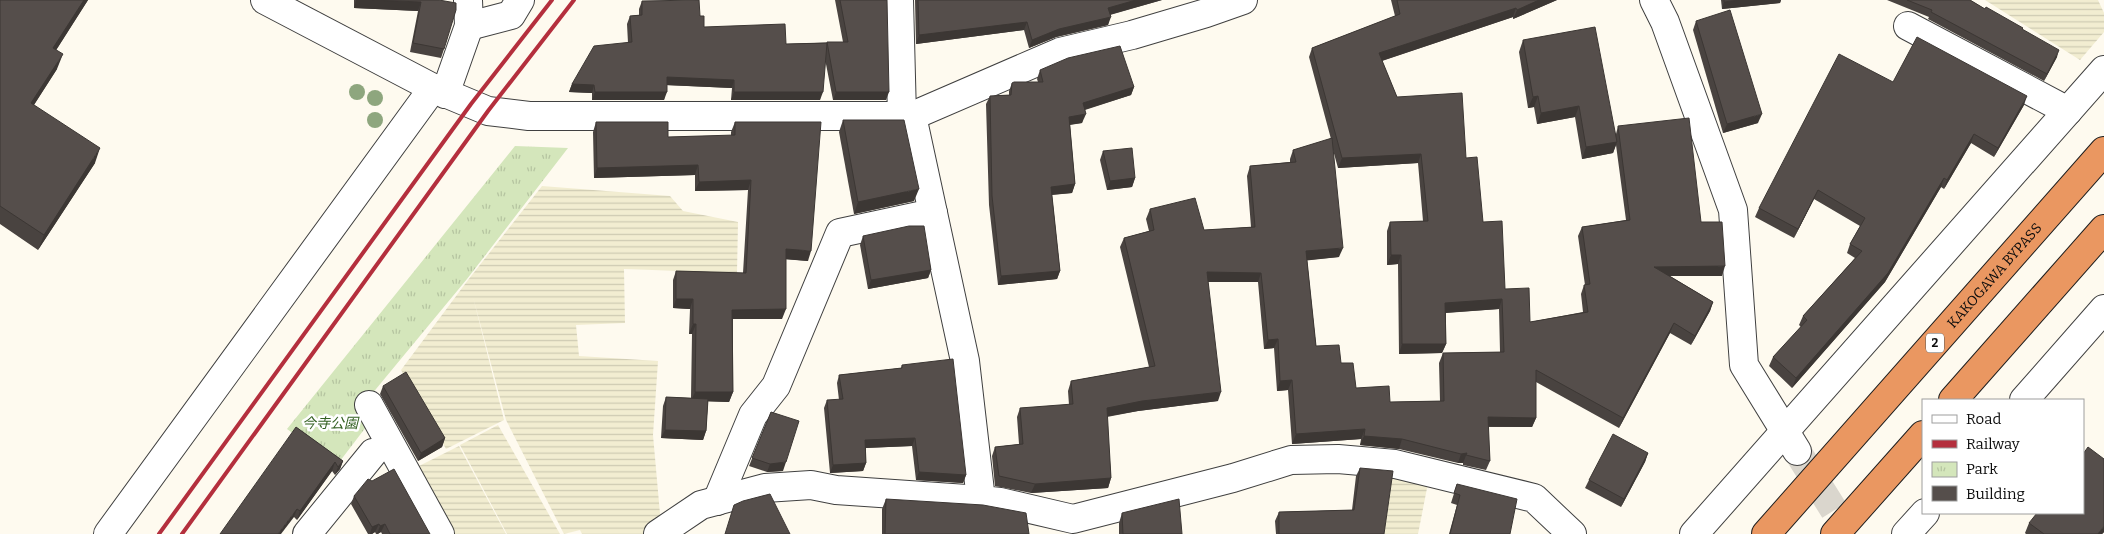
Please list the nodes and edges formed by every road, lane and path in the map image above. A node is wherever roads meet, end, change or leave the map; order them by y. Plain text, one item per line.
1 (265, 0) edge
2 (520, 0) edge
3 (900, 0) edge
4 (1243, 0) edge
5 (1654, 0) edge
6 (1204, 7) edge
7 (468, 13) edge
8 (1908, 26) dead end
9 (2104, 70) edge
10 (439, 91) junction
11 (2068, 111) junction
12 (907, 116) junction
13 (2104, 150) edge
14 (932, 213) junction
15 (2104, 229) edge
16 (2104, 309) edge
17 (1954, 399) edge
18 (2025, 399) edge
19 (1922, 436) edge
20 (1790, 441) junction
21 (981, 500) junction
22 (717, 501) junction
23 (1924, 514) edge
24 (1073, 526) edge
25 (318, 529) edge
26 (108, 534) edge
27 (440, 534) edge
28 (658, 534) edge
29 (1572, 534) edge
30 (1694, 534) edge
31 (1766, 534) edge
32 (1835, 534) edge
33 (1906, 534) edge

1 - 10 street
2 - 7 street
3 - 12 street
4 - 6 street
5 - 20 street
6 - 12 street
7 - 10 street
8 - 11 street
9 - 11 street
10 - 12 street
10 - 26 street
11 - 20 street
12 - 14 street
13 - 31 highway, KAKOGAWA BYPASS / 2
14 - 21 street
14 - 22 street
15 - 17 highway
16 - 18 street
19 - 32 highway
20 - 30 street
21 - 22 street
21 - 24 street
22 - 28 street
23 - 33 street
24 - 29 street
25 - 27 street

